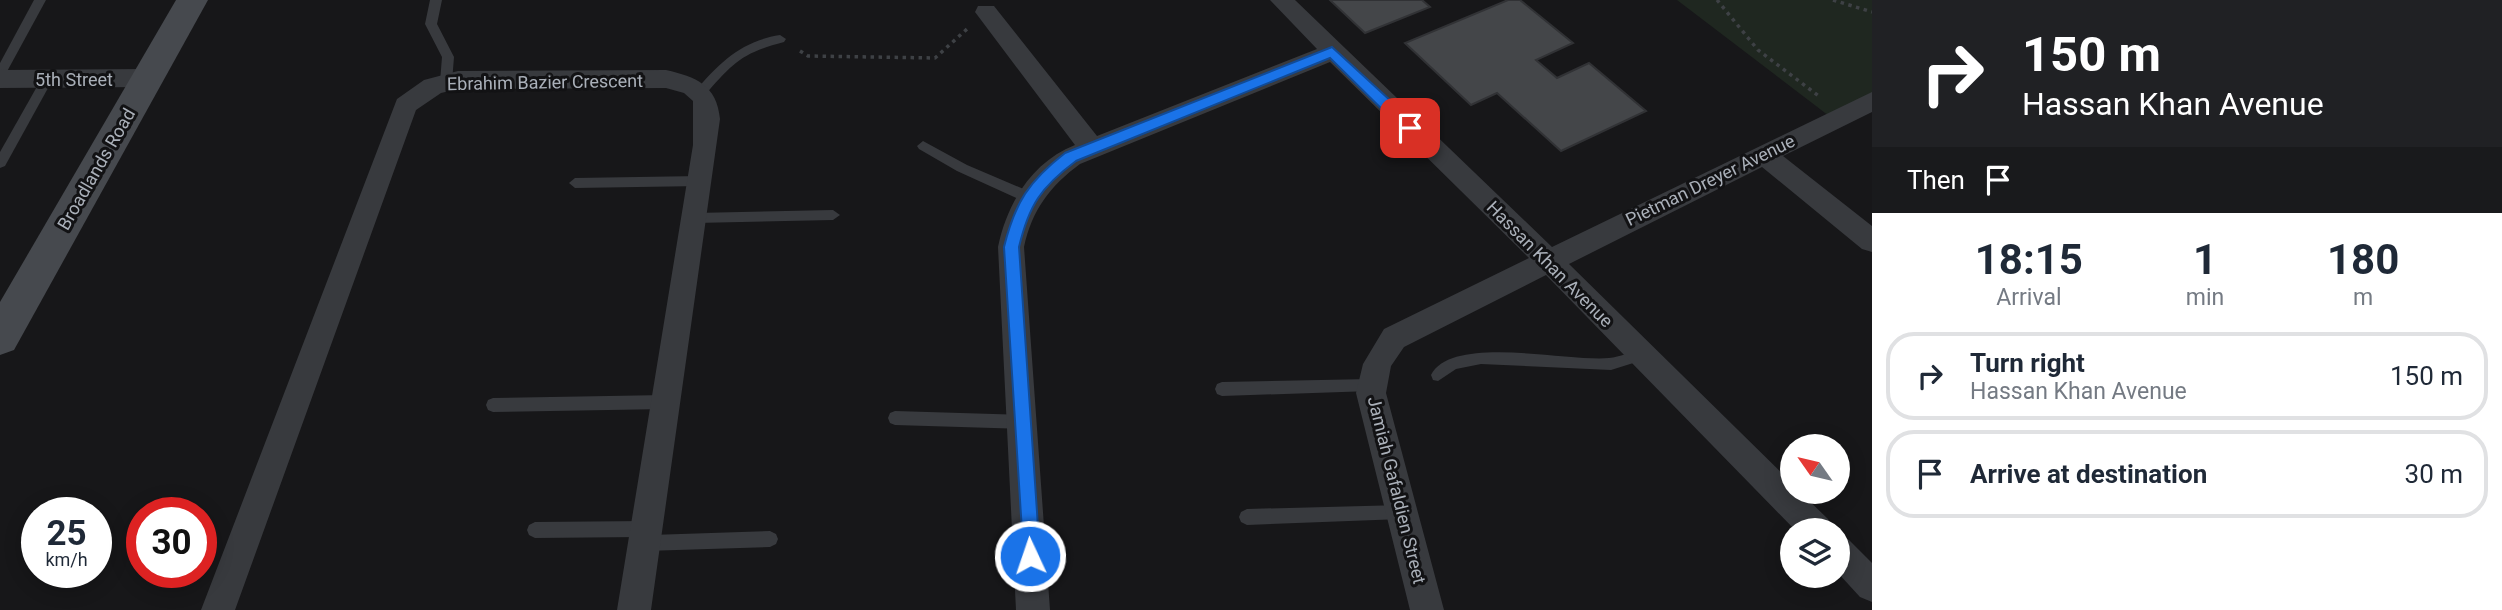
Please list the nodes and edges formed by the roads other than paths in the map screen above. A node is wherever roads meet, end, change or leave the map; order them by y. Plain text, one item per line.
1 (40, 0) edge
2 (192, 0) edge
3 (436, 0) edge
4 (1280, 0) edge
5 (986, 12) road end
6 (780, 39) road end
7 (1332, 52) junction
8 (0, 74) edge
9 (148, 78) junction
10 (0, 79) edge
11 (47, 79) junction
12 (446, 82) junction
13 (700, 93) junction
14 (1872, 101) edge
15 (923, 146) dead end
16 (1091, 147) junction
17 (1763, 154) junction
18 (0, 163) edge
19 (701, 181) junction
20 (575, 183) dead end
21 (1028, 197) junction
22 (833, 215) dead end
23 (695, 218) junction
24 (1872, 242) edge
25 (1548, 260) junction
26 (0, 338) edge
27 (1642, 355) junction
28 (1438, 374) dead end
29 (1371, 385) junction
30 (1222, 388) dead end
31 (666, 402) junction
32 (493, 405) dead end
33 (895, 418) dead end
34 (1023, 422) junction
35 (1402, 512) junction
36 (1247, 517) dead end
37 (1805, 518) edge
38 (535, 530) dead end
39 (646, 536) junction
40 (770, 539) dead end
41 (1850, 562) edge
42 (1869, 580) edge
43 (218, 610) edge
44 (634, 610) edge
45 (1033, 610) edge
46 (1427, 610) edge

1 - 8 lane
2 - 9 main road, Broadlands Road
3 - 12 lane
4 - 7 street, Hassan Khan Avenue
5 - 16 street
6 - 13 lane
7 - 16 street
7 - 25 street, Hassan Khan Avenue
9 - 11 street, 5th Street
9 - 26 main road, Broadlands Road
10 - 11 street, 5th Street
11 - 18 lane
12 - 13 street, Ebrahim Bazier Crescent
12 - 43 street, Ebrahim Bazier Crescent
13 - 19 street
14 - 17 street, Pietman Dreyer Avenue
15 - 21 lane
16 - 21 street
17 - 24 street
17 - 25 street, Pietman Dreyer Avenue
19 - 20 lane
19 - 23 street
21 - 34 street
22 - 23 lane
23 - 31 street
25 - 27 street, Hassan Khan Avenue
25 - 29 street, Jamiah Gafaldien Street
27 - 28 lane
27 - 37 street, Hassan Khan Avenue
29 - 30 lane
29 - 35 street, Jamiah Gafaldien Street
31 - 32 lane
31 - 39 street
33 - 34 lane
34 - 45 street
35 - 36 lane
35 - 46 street, Jamiah Gafaldien Street
38 - 39 lane
39 - 40 lane
39 - 44 street
41 - 42 street

